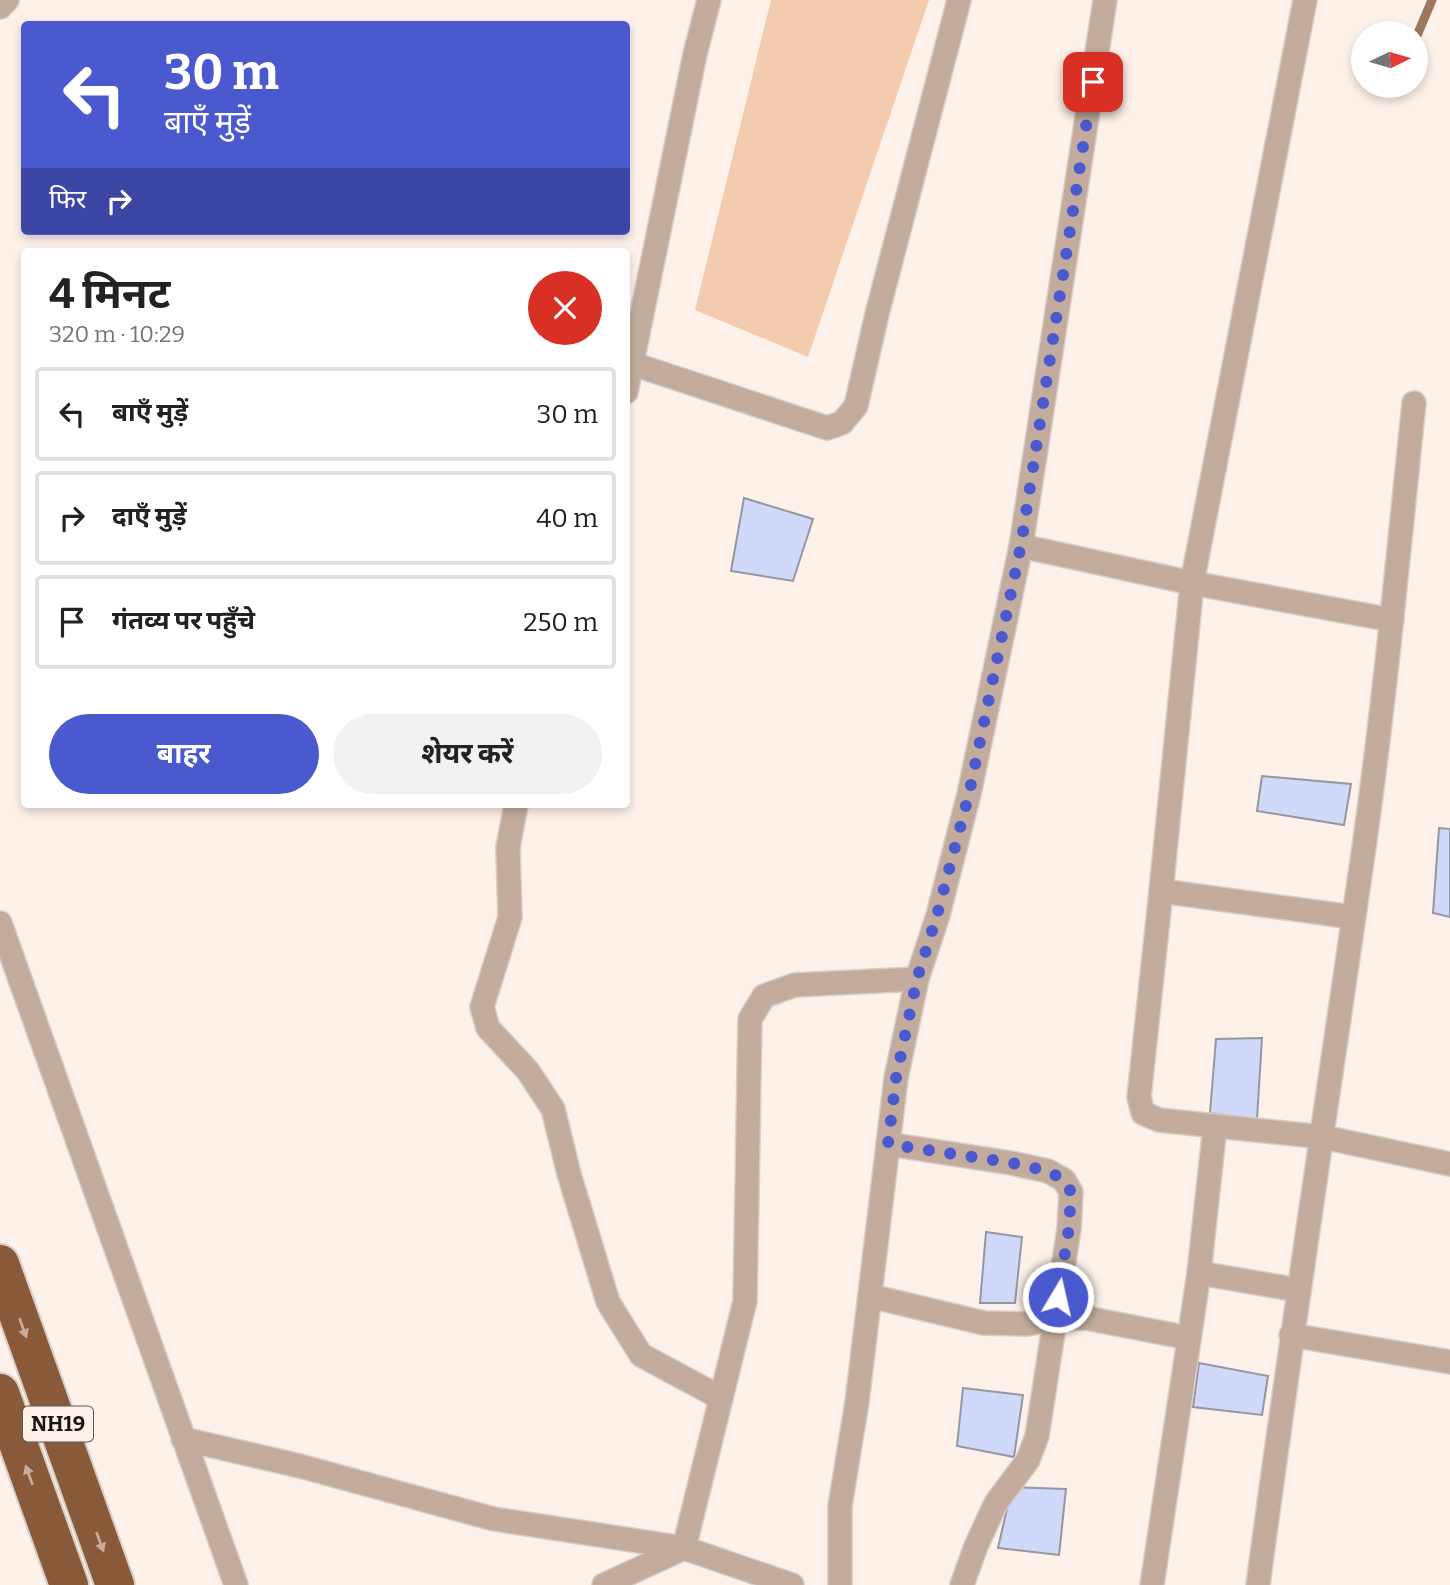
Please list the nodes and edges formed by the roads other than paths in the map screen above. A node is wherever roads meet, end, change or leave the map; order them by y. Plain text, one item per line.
1 (7, 0) edge
2 (709, 0) edge
3 (959, 0) edge
4 (1105, 0) edge
5 (1305, 0) edge
6 (0, 7) edge
7 (634, 365) junction
8 (630, 378) edge
9 (1414, 402) dead end
10 (1021, 545) junction
11 (1192, 583) junction
12 (1392, 620) junction
13 (516, 808) edge
14 (1161, 891) junction
15 (1353, 917) junction
16 (0, 923) edge
17 (917, 979) junction
18 (1215, 1126) junction
19 (1323, 1137) junction
20 (888, 1144) junction
21 (1450, 1164) edge
22 (0, 1264) edge
23 (1199, 1273) junction
24 (1298, 1290) junction
25 (870, 1296) junction
26 (1055, 1319) junction
27 (1291, 1335) junction
28 (1189, 1338) junction
29 (1450, 1362) edge
30 (0, 1394) edge
31 (721, 1398) junction
32 (183, 1438) junction
33 (684, 1548) junction
34 (69, 1585) edge
35 (115, 1585) edge
36 (236, 1585) edge
37 (604, 1585) edge
38 (792, 1585) edge
39 (840, 1585) edge
40 (962, 1585) edge
41 (1152, 1585) edge
42 (1258, 1585) edge

1 - 6 street
2 - 7 street
3 - 7 street
4 - 10 street
5 - 11 street
7 - 8 street
9 - 12 street
10 - 11 street
10 - 17 street
11 - 12 street
11 - 14 street
12 - 15 street
13 - 31 street
14 - 15 street
14 - 18 street
15 - 19 street
16 - 32 street
17 - 20 street
17 - 31 street
18 - 19 street
18 - 23 street
19 - 21 street
19 - 24 street
20 - 25 street
20 - 26 street
22 -> 35 highway, NH19
23 - 24 street
23 - 28 street
24 - 27 street
25 - 26 street
25 - 39 street
26 - 28 street
26 - 40 street
27 - 29 street
27 - 42 street
28 - 41 street
34 -> 30 highway, NH19
31 - 33 street
32 - 33 street
32 - 36 street
33 - 37 street
33 - 38 street

